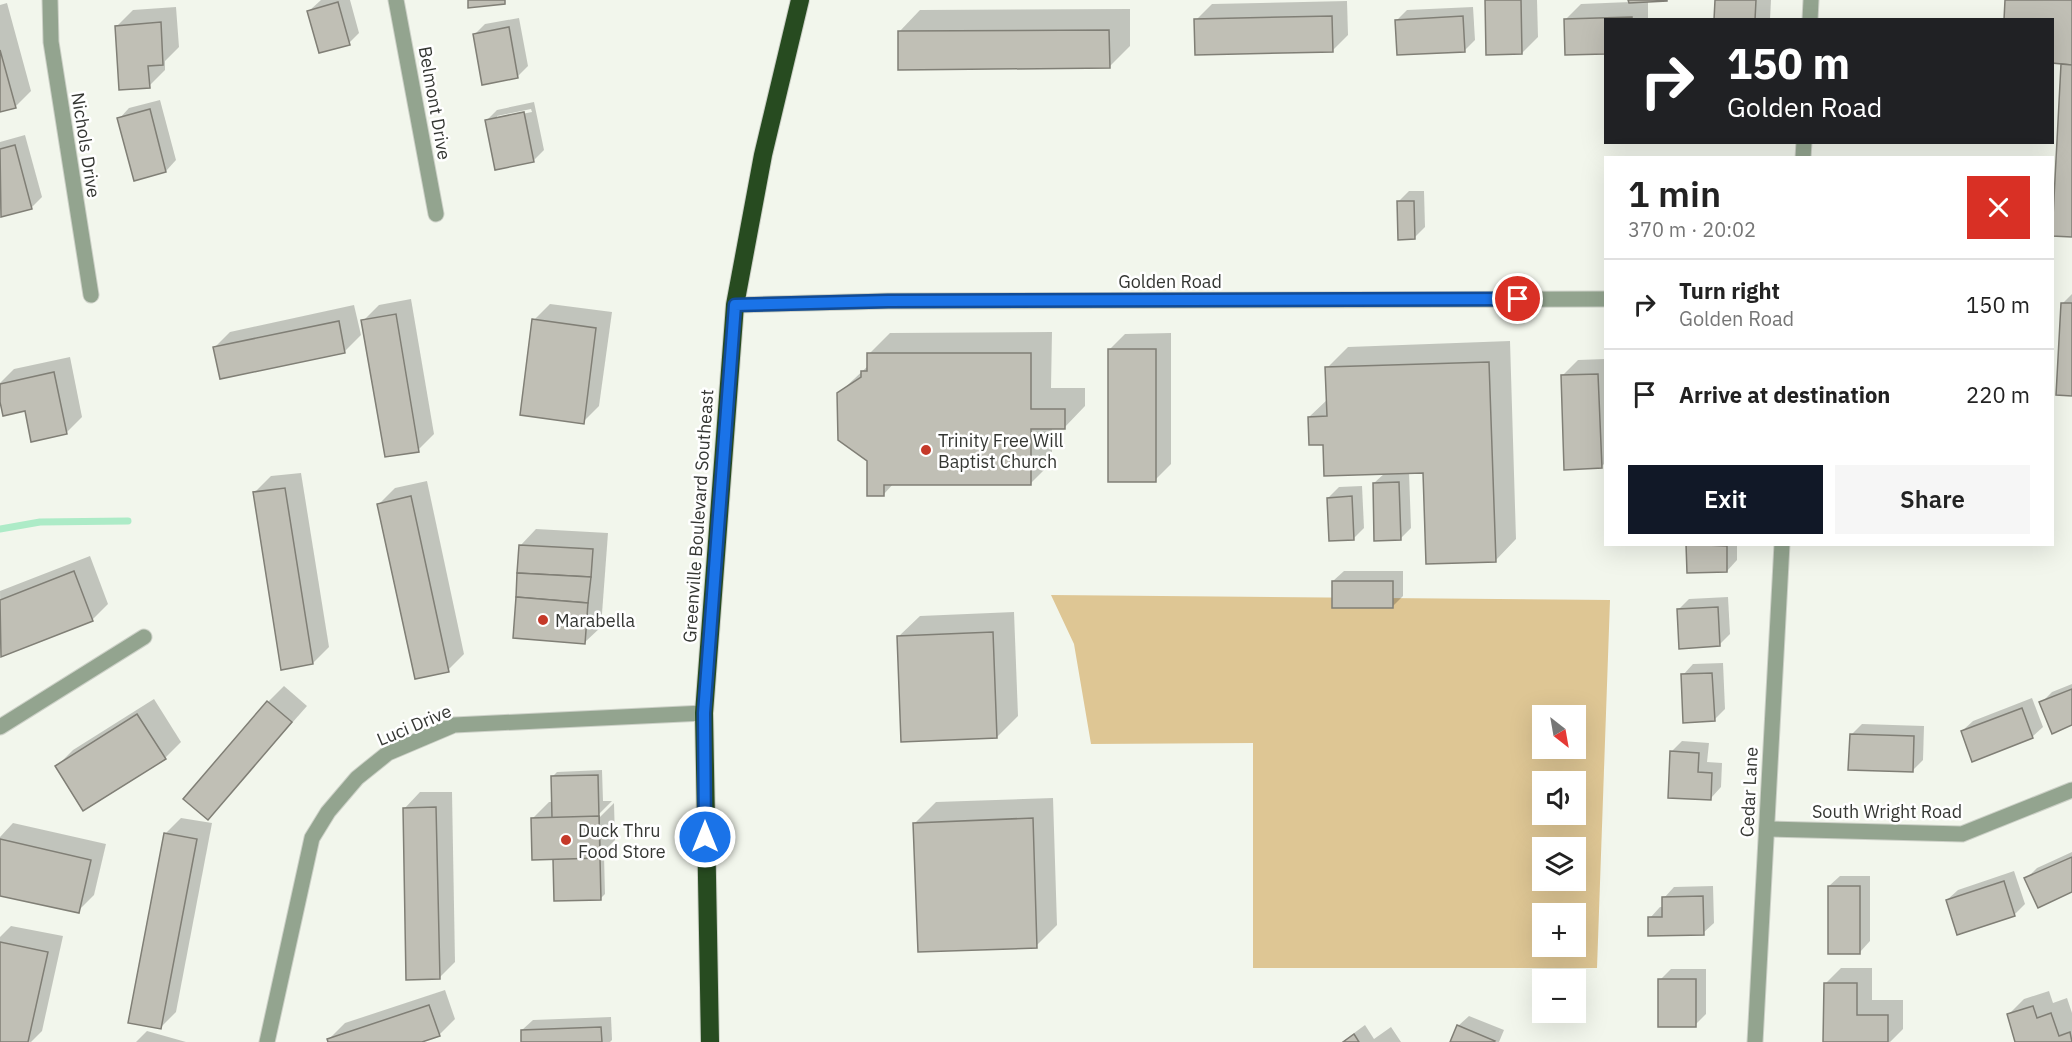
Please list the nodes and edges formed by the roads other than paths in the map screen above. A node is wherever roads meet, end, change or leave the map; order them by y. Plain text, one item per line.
1 (50, 0) edge
2 (396, 0) edge
3 (800, 0) edge
4 (1811, 0) edge
5 (1810, 18) edge
6 (436, 214) dead end
7 (91, 295) dead end
8 (1604, 299) edge
9 (735, 305) junction
10 (1782, 546) edge
11 (144, 637) dead end
12 (704, 713) junction
13 (0, 728) edge
14 (2072, 790) edge
15 (1767, 829) junction
16 (267, 1042) edge
17 (710, 1042) edge
18 (1755, 1042) edge

1 - 7 street, Nichols Drive
2 - 6 street, Belmont Drive
3 - 9 highway, Greenville Boulevard Southeast
4 - 5 street
8 - 9 street, Golden Road
9 - 12 highway, Greenville Boulevard Southeast
10 - 15 street, Cedar Lane
11 - 13 street
12 - 16 street, Luci Drive
12 - 17 highway, Greenville Boulevard Southeast
14 - 15 street, South Wright Road
15 - 18 street, Cedar Lane

